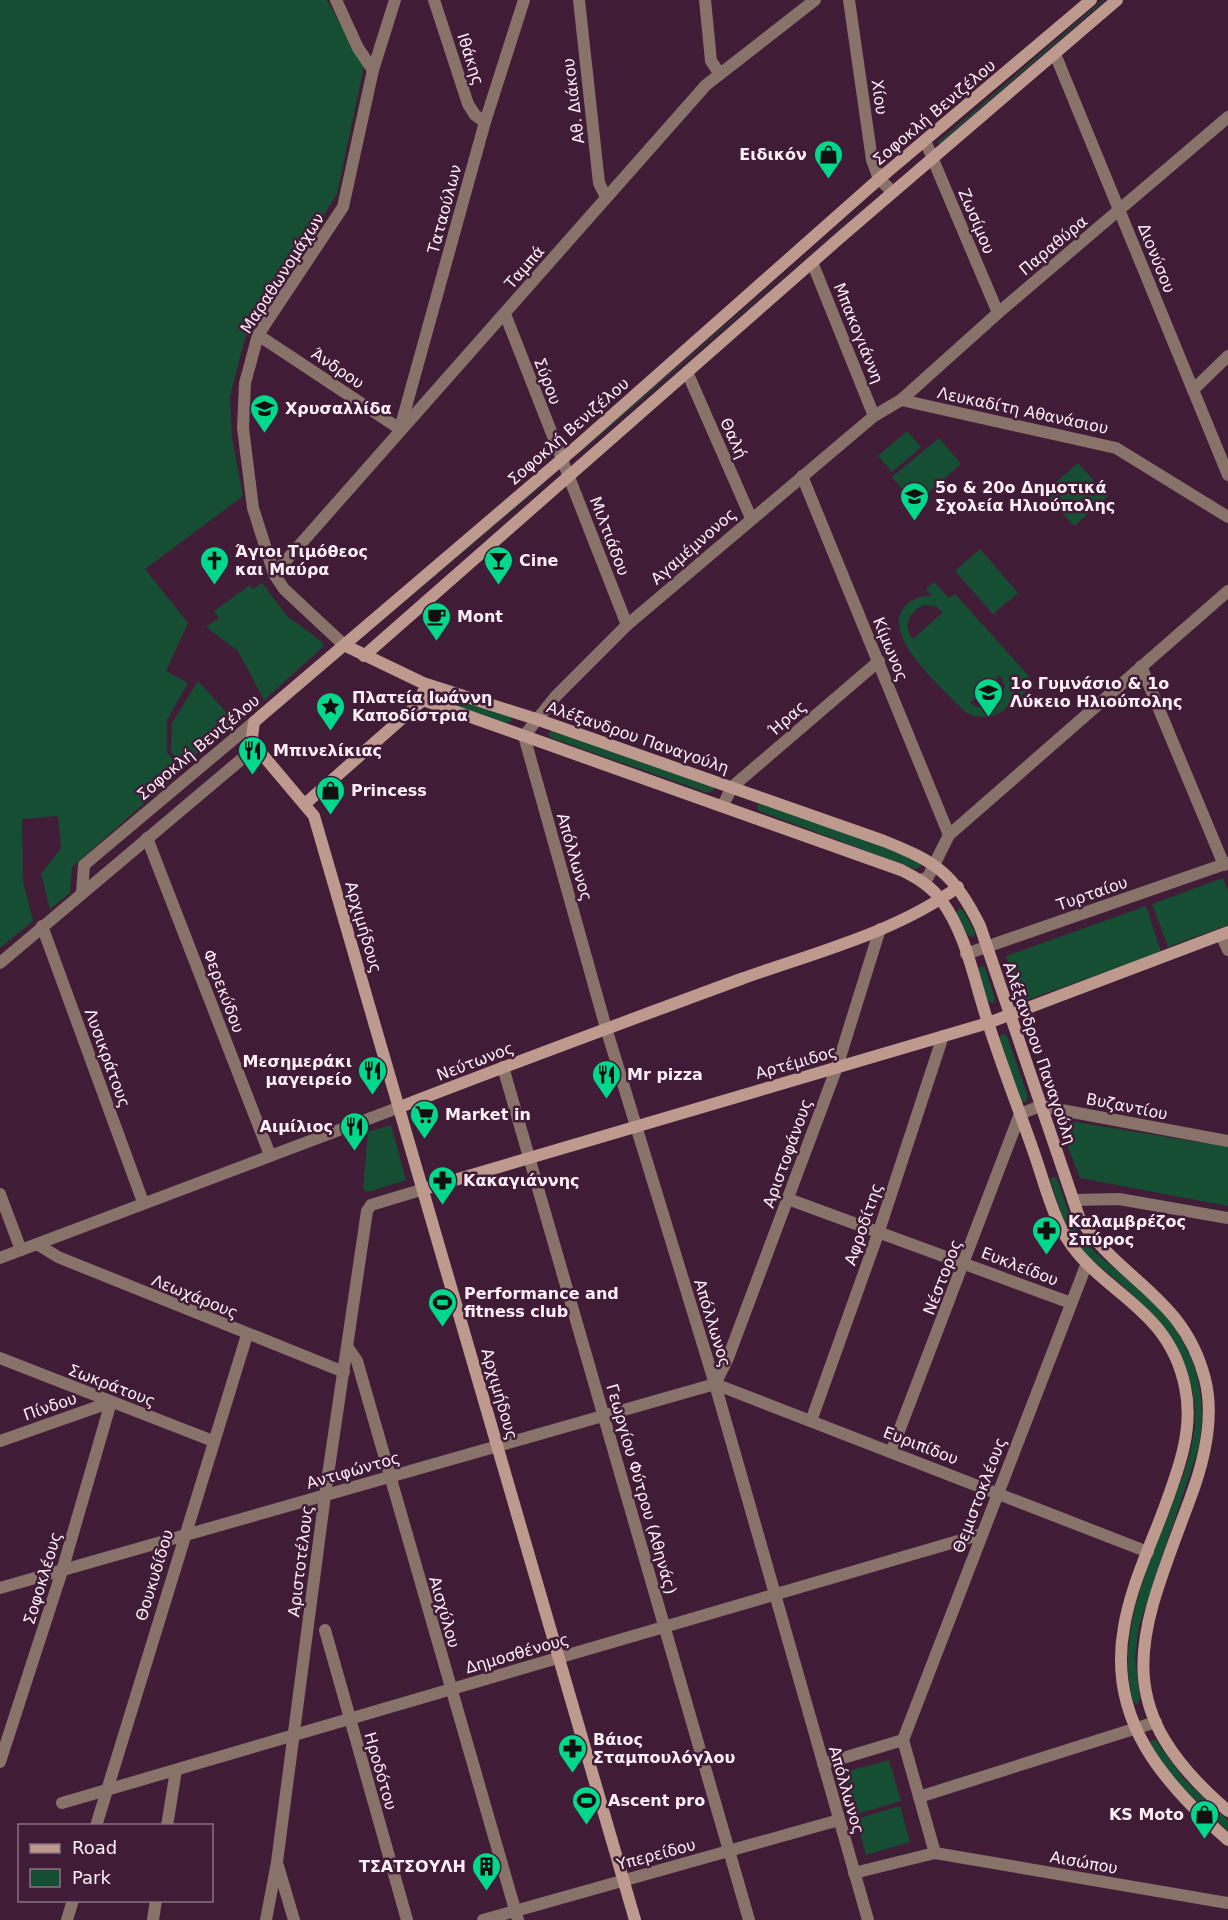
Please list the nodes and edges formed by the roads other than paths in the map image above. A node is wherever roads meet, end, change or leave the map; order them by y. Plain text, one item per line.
1 (336, 0) edge
2 (395, 0) edge
3 (434, 0) edge
4 (524, 0) edge
5 (579, 0) edge
6 (589, 0) edge
7 (705, 0) edge
8 (815, 0) edge
9 (849, 0) edge
10 (1091, 0) edge
11 (1117, 0) edge
12 (583, 20) junction
13 (1055, 54) junction
14 (373, 70) junction
15 (720, 74) junction
16 (1228, 117) edge
17 (485, 122) junction
18 (926, 143) junction
19 (933, 159) junction
20 (879, 179) junction
21 (893, 192) junction
22 (606, 197) junction
23 (1119, 210) junction
24 (812, 262) junction
25 (998, 313) junction
26 (505, 314) junction
27 (258, 335) junction
28 (1228, 356) edge
29 (687, 372) junction
30 (1193, 390) junction
31 (901, 400) junction
32 (874, 416) junction
33 (400, 429) junction
34 (560, 460) junction
35 (568, 475) junction
36 (1228, 475) edge
37 (802, 476) junction
38 (1228, 517) edge
39 (751, 518) junction
40 (274, 574) junction
41 (1228, 591) edge
42 (627, 625) junction
43 (344, 645) junction
44 (364, 656) junction
45 (879, 661) junction
46 (1141, 666) junction
47 (423, 683) junction
48 (423, 700) junction
49 (536, 719) junction
50 (254, 722) junction
51 (524, 736) junction
52 (256, 747) junction
53 (732, 787) junction
54 (306, 803) junction
55 (723, 806) junction
56 (949, 835) junction
57 (147, 838) junction
58 (934, 863) junction
59 (1226, 864) edge
60 (920, 880) junction
61 (958, 887) junction
62 (82, 893) junction
63 (941, 899) junction
64 (42, 926) junction
65 (880, 929) junction
66 (1224, 934) edge
67 (986, 947) junction
68 (1228, 950) edge
69 (966, 954) junction
70 (0, 963) edge
71 (1009, 1016) junction
72 (988, 1023) junction
73 (606, 1028) junction
74 (943, 1036) junction
75 (503, 1067) junction
76 (837, 1067) junction
77 (1040, 1106) junction
78 (400, 1107) junction
79 (1020, 1114) junction
80 (636, 1126) junction
81 (1228, 1141) edge
82 (270, 1155) junction
83 (529, 1158) junction
84 (423, 1189) junction
85 (0, 1194) edge
86 (788, 1198) junction
87 (1073, 1200) junction
88 (143, 1202) junction
89 (369, 1208) joint
90 (1228, 1218) edge
91 (879, 1231) junction
92 (37, 1244) junction
93 (21, 1250) junction
94 (0, 1258) edge
95 (965, 1263) junction
96 (1087, 1263) junction
97 (1071, 1303) junction
98 (247, 1335) junction
99 (348, 1348) junction
100 (0, 1358) edge
101 (344, 1372) junction
102 (715, 1384) junction
103 (111, 1402) junction
104 (603, 1416) junction
105 (811, 1421) junction
106 (0, 1441) edge
107 (213, 1441) junction
108 (498, 1446) junction
109 (891, 1452) junction
110 (389, 1477) junction
111 (998, 1492) junction
112 (325, 1495) junction
113 (981, 1534) junction
114 (183, 1535) junction
115 (1148, 1552) junction
116 (62, 1571) junction
117 (0, 1588) edge
118 (774, 1595) junction
119 (664, 1627) junction
120 (325, 1630) dead end
121 (559, 1658) junction
122 (450, 1690) junction
123 (349, 1719) junction
124 (1156, 1722) junction
125 (1136, 1729) junction
126 (292, 1736) junction
127 (903, 1740) junction
128 (0, 1762) edge
129 (823, 1764) junction
130 (176, 1770) junction
131 (107, 1790) junction
132 (919, 1797) junction
133 (62, 1803) dead end
134 (1228, 1811) edge
135 (839, 1820) junction
136 (97, 1824) edge
137 (168, 1824) edge
138 (1228, 1840) edge
139 (729, 1851) junction
140 (935, 1853) junction
141 (277, 1862) junction
142 (854, 1873) junction
143 (623, 1880) junction
144 (72, 1902) edge
145 (156, 1902) edge
146 (1228, 1903) edge
147 (517, 1915) edge
148 (67, 1920) edge
149 (153, 1920) edge
150 (266, 1920) edge
151 (294, 1920) edge
152 (407, 1920) edge
153 (483, 1920) edge
154 (635, 1920) edge
155 (749, 1920) edge
156 (868, 1920) edge

1 - 14 street
2 - 14 street, Μαραθωνομάχων
3 - 17 street, Ιθάκης
4 - 17 street, Ταταούλων
5 - 12 street, Αθ. Διάκου
6 - 12 street
7 - 15 street
8 - 15 street, Ταμπά
9 - 20 street, Χίου
10 - 18 street, Σοφοκλή Βενιζέλου
11 - 13 street, Σοφοκλή Βενιζέλου
12 - 22 street, Αθ. Διάκου
13 - 19 street, Σοφοκλή Βενιζέλου
13 - 23 street, Διονύσου
14 - 27 street, Μαραθωνομάχων
15 - 22 street, Ταμπά
16 - 23 street, Παραθύρα
17 - 33 street, Ταταούλων
18 - 19 street, Ζωσίμου
18 - 20 street, Σοφοκλή Βενιζέλου
19 - 21 street, Σοφοκλή Βενιζέλου
19 - 25 street, Ζωσίμου
20 - 21 street
20 - 34 street, Σοφοκλή Βενιζέλου
21 - 24 street, Σοφοκλή Βενιζέλου
22 - 26 street, Ταμπά
23 - 25 street, Παραθύρα
23 - 30 street, Διονύσου
24 - 29 street, Σοφοκλή Βενιζέλου
24 - 32 street, Μπακογιάννη
25 - 31 street, Παραθύρα
26 - 33 street, Ταμπά
26 - 34 street, Σύρου
27 - 33 street, Άνδρου
27 - 40 street, Μαραθωνομάχων
28 - 30 street
29 - 35 street, Σοφοκλή Βενιζέλου
29 - 39 street, Θαλή
30 - 36 street, Διονύσου
31 - 32 street, Αγαμέμνονος
31 - 38 street, Λευκαδίτη Αθανάσιου
32 - 37 street, Αγαμέμνονος
33 - 40 street, Ταμπά
34 - 35 street, Μιλτιάδου
34 - 43 street, Σοφοκλή Βενιζέλου
35 - 42 street, Μιλτιάδου
35 - 44 street, Σοφοκλή Βενιζέλου
37 - 39 street, Αγαμέμνονος
37 - 45 street, Κίμωνος
39 - 42 street, Αγαμέμνονος
40 - 43 street, Μαραθωνομάχων
41 - 46 street
42 - 49 street, Αγαμέμνονος
43 - 44 street, Αλέξανδρου Παναγούλη
43 - 50 street, Σοφοκλή Βενιζέλου
44 - 47 street, Αλέξανδρου Παναγούλη
45 - 53 street, Ήρας
45 - 56 street, Κίμωνος
46 - 56 street
46 - 59 street
47 - 48 street
47 - 49 street, Αλέξανδρου Παναγούλη
48 - 51 street
48 - 54 street
49 - 51 street, Αγαμέμνονος
49 - 53 street, Αλέξανδρου Παναγούλη
50 - 52 street
50 - 62 street, Σοφοκλή Βενιζέλου
51 - 55 street
51 - 73 street, Απόλλωνος
52 - 54 street, Αρχιμήδους
52 - 57 street
53 - 55 street, Ήρας
53 - 58 street, Αλέξανδρου Παναγούλη
54 - 78 street, Αρχιμήδους
55 - 60 street
56 - 58 street
57 - 62 street
57 - 82 street, Φερεκύδου
58 - 60 street
58 - 61 street, Αλέξανδρου Παναγούλη
59 - 67 street, Τυρταίου
60 - 63 street
61 - 63 street, Νεύτωνος
61 - 67 street, Αλέξανδρου Παναγούλη
62 - 64 street
63 - 65 street, Νεύτωνος
63 - 69 street
64 - 70 street
64 - 88 street, Λυσικράτους
65 - 73 street, Νεύτωνος
65 - 76 street, Αριστοφάνους
66 - 68 street
66 - 71 street, Αρτέμιδος
67 - 69 street, Τυρταίου
67 - 71 street, Αλέξανδρου Παναγούλη
69 - 72 street
71 - 72 street, Αρτέμιδος
71 - 77 street, Αλέξανδρου Παναγούλη
72 - 74 street, Αρτέμιδος
72 - 79 street
73 - 75 street, Νεύτωνος
73 - 80 street, Απόλλωνος
74 - 76 street, Αρτέμιδος
74 - 91 street, Αφροδίτης
75 - 78 street, Νεύτωνος
75 - 83 street, Γεωργίου Φύτρου (Αθηνάς)
76 - 80 street, Αρτέμιδος
76 - 86 street, Αριστοφάνους
77 - 79 street
77 - 81 street, Βυζαντίου
77 - 87 street, Αλέξανδρου Παναγούλη
78 - 82 street, Νεύτωνος
78 - 84 street, Αρχιμήδους
79 - 95 street, Νέστορος
79 - 96 street
80 - 83 street, Αρτέμιδος
80 - 102 street, Απόλλωνος
82 - 88 street, Νεύτωνος
83 - 84 street, Αρτέμιδος
83 - 104 street, Γεωργίου Φύτρου (Αθηνάς)
84 - 89 street, Αρτέμιδος
84 - 108 street, Αρχιμήδους
85 - 93 street
86 - 91 street, Ευκλείδου
86 - 102 street, Αριστοφάνους
87 - 90 street
87 - 124 street, Αλέξανδρου Παναγούλη
88 - 92 street, Νεύτωνος
89 - 99 street, Αριστοτέλους
91 - 95 street, Ευκλείδου
91 - 105 street, Αφροδίτης
92 - 93 street, Νεύτωνος
92 - 98 street, Λεωχάρους
93 - 94 street, Νεύτωνος
95 - 97 street, Ευκλείδου
95 - 109 street, Νέστορος
96 - 97 street, Θεμιστοκλέους
96 - 115 street
97 - 111 street, Θεμιστοκλέους
98 - 101 street, Λεωχάρους
98 - 107 street, Θουκυδίδου
99 - 101 street, Αριστοτέλους
99 - 110 street, Αισχύλου
100 - 103 street, Σωκράτους
101 - 112 street, Αριστοτέλους
102 - 104 street, Αντιφώντος
102 - 105 street, Ευριπίδου
102 - 118 street, Απόλλωνος
103 - 106 street, Πίνδου
103 - 107 street, Σωκράτους
103 - 116 street, Σοφοκλέους
104 - 108 street, Αντιφώντος
104 - 119 street, Γεωργίου Φύτρου (Αθηνάς)
105 - 109 street, Ευριπίδου
107 - 114 street, Θουκυδίδου
108 - 110 street, Αντιφώντος
108 - 121 street, Αρχιμήδους
109 - 111 street, Ευριπίδου
110 - 112 street, Αντιφώντος
110 - 122 street, Αισχύλου
111 - 113 street, Θεμιστοκλέους
111 - 115 street, Ευριπίδου
112 - 114 street, Αντιφώντος
112 - 126 street, Αριστοτέλους
113 - 118 street, Δημοσθένους
113 - 127 street, Θεμιστοκλέους
114 - 116 street, Αντιφώντος
114 - 131 street, Θουκυδίδου
115 - 125 street
116 - 117 street, Αντιφώντος
116 - 128 street, Σοφοκλέους
118 - 119 street, Δημοσθένους
118 - 129 street, Απόλλωνος
119 - 121 street, Δημοσθένους
119 - 139 street, Γεωργίου Φύτρου (Αθηνάς)
120 - 123 street, Ηροδότου
121 - 122 street, Δημοσθένους
121 - 143 street, Αρχιμήδους
122 - 123 street, Δημοσθένους
122 - 147 street, Αισχύλου
123 - 126 street, Δημοσθένους
123 - 152 street, Ηροδότου
124 - 125 street
124 - 134 street, Αλέξανδρου Παναγούλη
125 - 132 street
125 - 138 street
126 - 130 street, Δημοσθένους
126 - 141 street, Αριστοτέλους
127 - 129 street
127 - 132 street
129 - 135 street, Απόλλωνος
130 - 131 street, Δημοσθένους
130 - 137 street
131 - 133 street, Δημοσθένους
131 - 136 street, Θουκυδίδου
132 - 140 street
135 - 139 street, Υπερείδου
135 - 142 street, Απόλλωνος
139 - 143 street, Υπερείδου
139 - 155 street, Γεωργίου Φύτρου (Αθηνάς)
140 - 142 street
140 - 146 street, Αισώπου
141 - 150 street, Αριστοτέλους
141 - 151 street
142 - 156 street, Απόλλωνος
143 - 147 street, Υπερείδου
143 - 154 street, Αρχιμήδους
144 - 148 street
145 - 149 street
147 - 153 street, Υπερείδου

